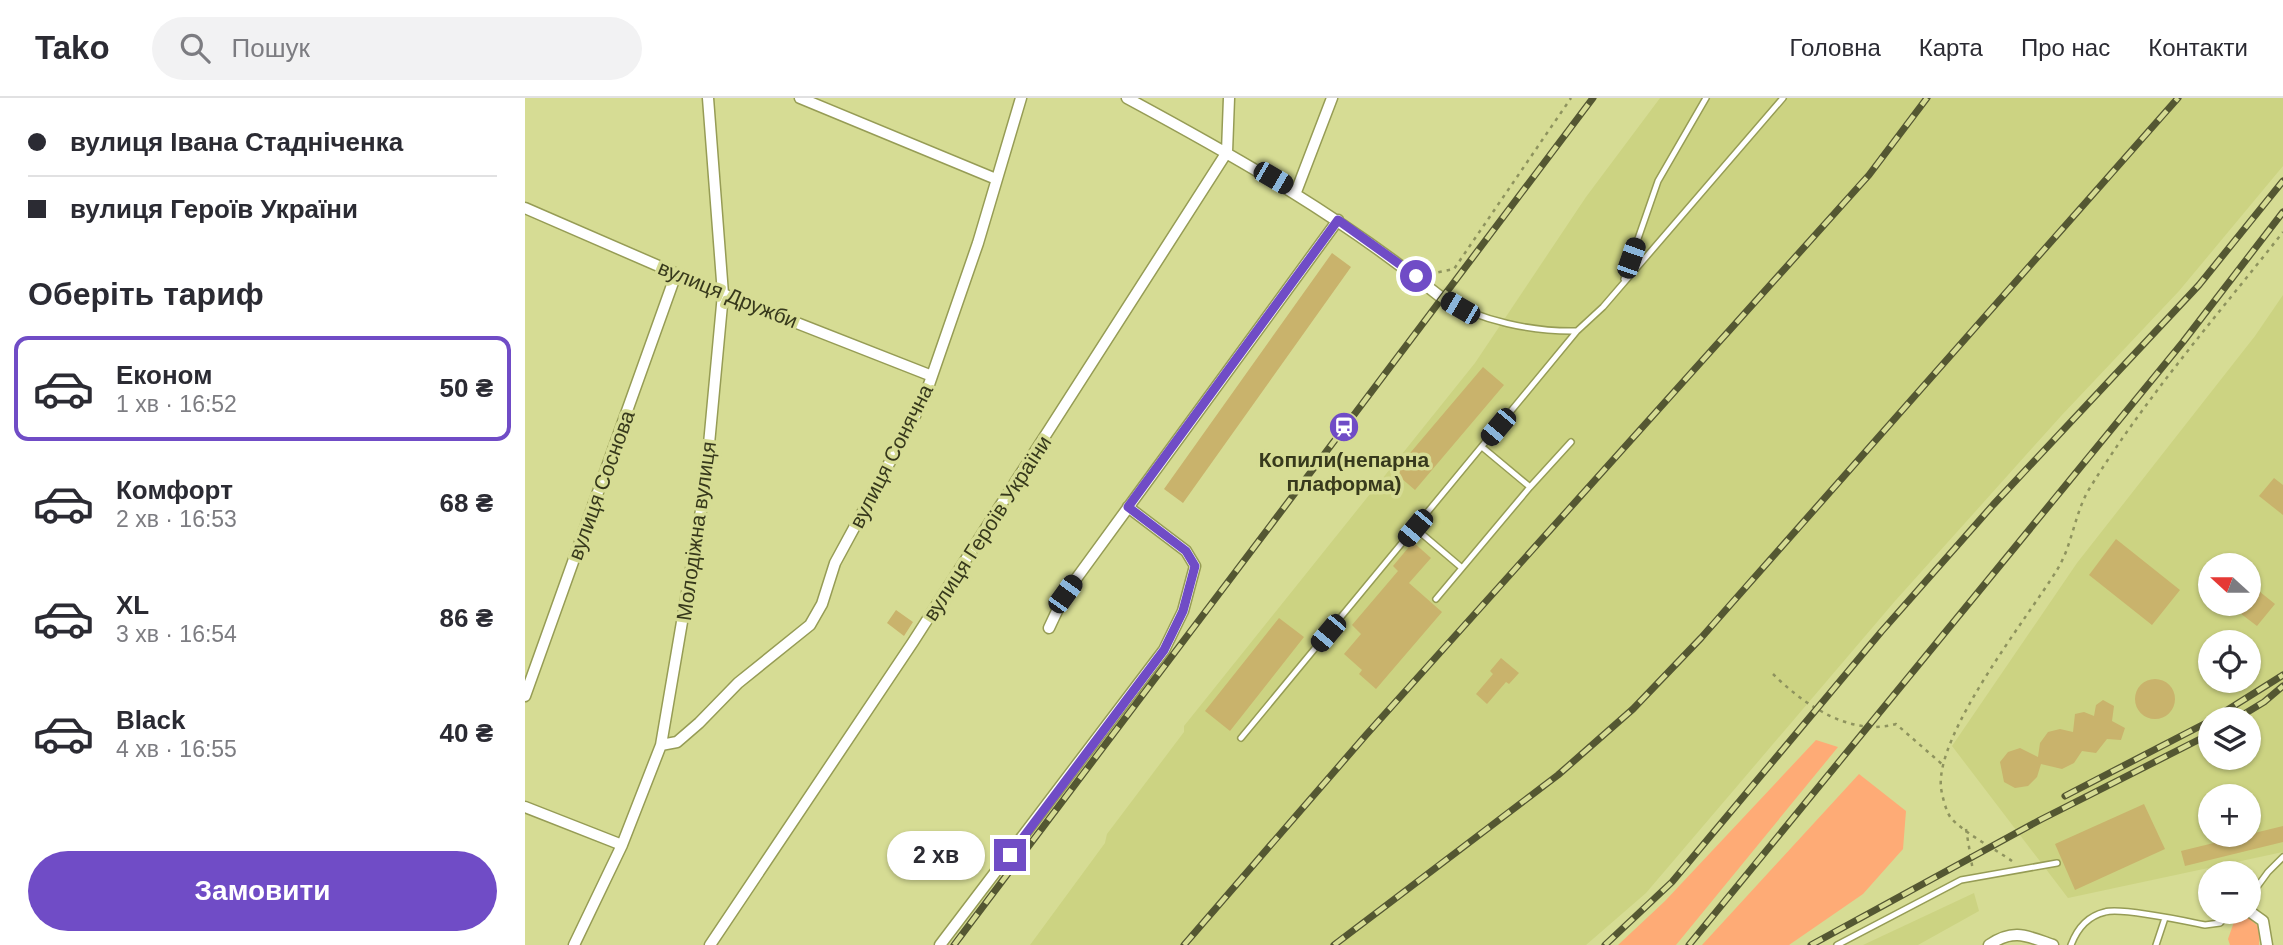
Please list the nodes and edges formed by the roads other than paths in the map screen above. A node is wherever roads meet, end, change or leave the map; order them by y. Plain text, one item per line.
1 (708, 98) edge
2 (800, 98) edge
3 (1021, 98) edge
4 (1127, 98) edge
5 (1229, 98) edge
6 (1332, 98) edge
7 (1706, 98) edge
8 (1783, 98) edge
9 (1227, 152) junction
10 (996, 179) junction
11 (1296, 192) junction
12 (525, 208) edge
13 (1338, 220) junction
14 (676, 274) junction
15 (1622, 284) junction
16 (723, 294) junction
17 (1442, 298) joint
18 (1577, 331) junction
19 (932, 376) junction
20 (1571, 442) dead end
21 (1482, 447) junction
22 (1530, 487) junction
23 (1128, 507) junction
24 (1415, 528) junction
25 (1462, 568) junction
26 (1436, 599) dead end
27 (1049, 628) dead end
28 (525, 696) edge
29 (1241, 738) dead end
30 (661, 746) junction
31 (525, 807) edge
32 (622, 845) junction
33 (2283, 857) edge
34 (2057, 863) dead end
35 (2261, 881) edge
36 (2165, 918) junction
37 (2261, 920) edge
38 (2198, 924) edge
39 (574, 945) edge
40 (711, 945) edge
41 (940, 945) edge
42 (1837, 945) edge
43 (1989, 945) edge
44 (2053, 945) edge
45 (2071, 945) edge
46 (2156, 945) edge
47 (2267, 945) edge

1 - 16 street, Молодіжна вулиця
2 - 10 street
3 - 10 street, вулиця Сонячна
4 - 9 street
5 - 9 street
6 - 11 street
7 - 15 lane
8 - 15 lane
9 - 11 street
9 - 40 street, вулиця Героїв України
10 - 19 street, вулиця Сонячна
11 - 13 street
12 - 14 street, вулиця Дружби
13 - 17 street
13 - 23 street
14 - 16 street, вулиця Дружби
14 - 28 street, вулиця Соснова
15 - 18 lane
16 - 19 street, вулиця Дружби
16 - 30 street, Молодіжна вулиця
17 - 18 lane
18 - 21 lane
19 - 30 street, вулиця Сонячна
20 - 22 lane
21 - 22 lane
21 - 24 lane
22 - 25 lane
23 - 27 street
23 - 41 street
24 - 25 lane
24 - 29 lane
25 - 26 lane
30 - 32 street, Молодіжна вулиця
31 - 32 street
32 - 39 street, Молодіжна вулиця
33 - 35 lane
34 - 42 lane
36 - 38 lane
36 - 45 lane
36 - 46 lane
37 - 47 street
43 - 44 street

